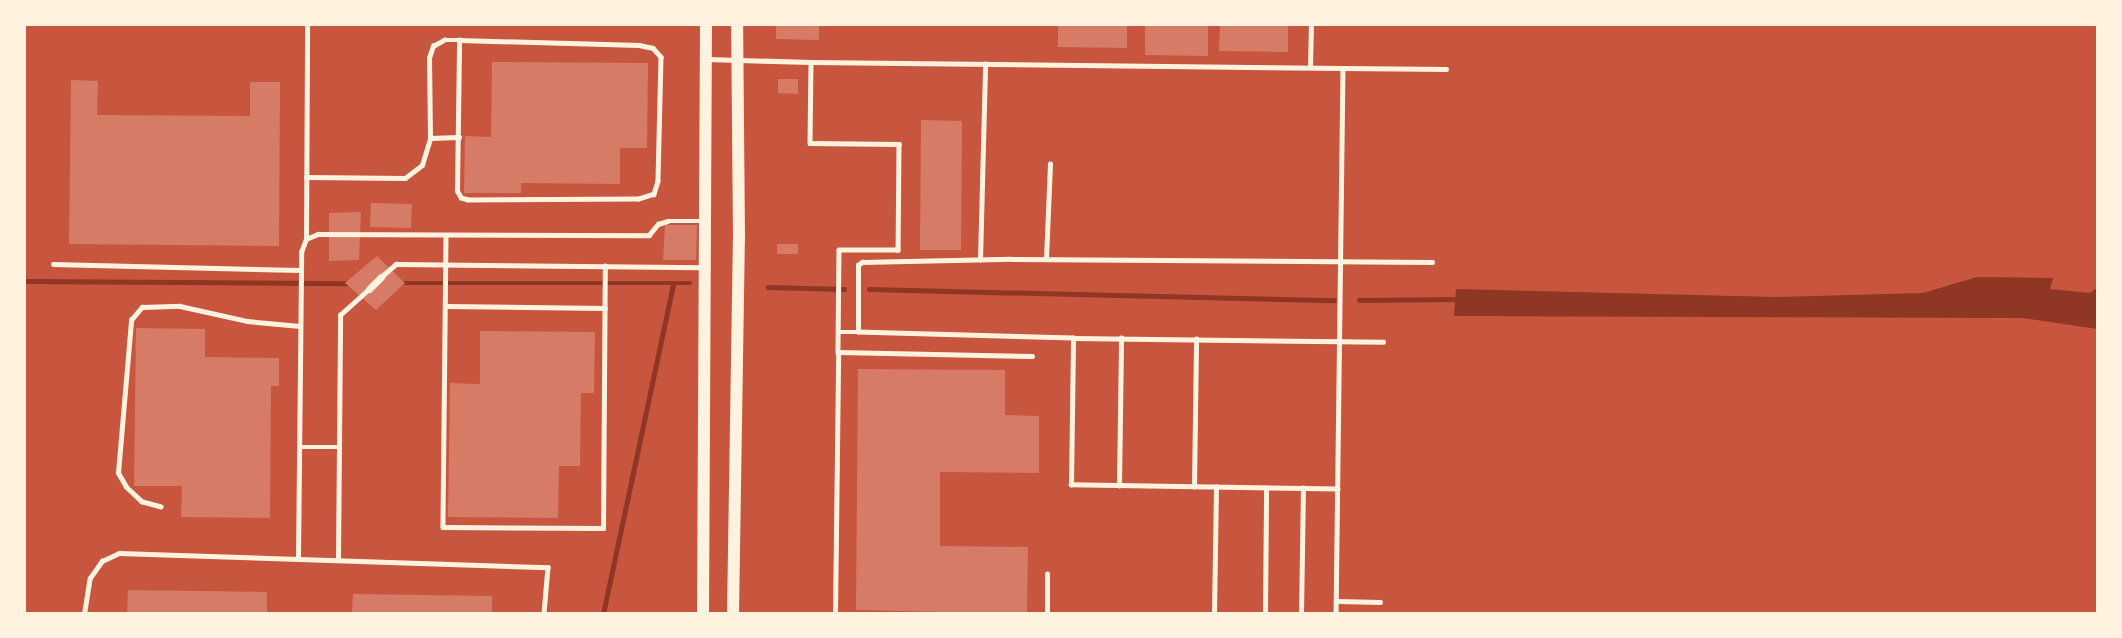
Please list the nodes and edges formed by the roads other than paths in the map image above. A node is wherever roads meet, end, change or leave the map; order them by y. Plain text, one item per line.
1 (307, 24) edge
2 (706, 24) edge
3 (737, 24) edge
4 (1311, 24) edge
5 (460, 40) junction
6 (705, 59) junction
7 (737, 60) junction
8 (811, 62) junction
9 (985, 64) junction
10 (1310, 67) junction
11 (1343, 68) junction
12 (1446, 69) dead end
13 (458, 137) junction
14 (430, 138) junction
15 (1050, 164) dead end
16 (306, 177) junction
17 (705, 221) junction
18 (446, 235) junction
19 (306, 239) junction
20 (980, 260) junction
21 (1046, 260) junction
22 (1341, 261) junction
23 (1432, 261) dead end
24 (53, 264) dead end
25 (445, 264) junction
26 (605, 266) junction
27 (704, 267) junction
28 (301, 270) junction
29 (382, 277) joint
30 (369, 289) joint
31 (445, 306) junction
32 (605, 308) junction
33 (300, 326) junction
34 (839, 332) junction
35 (858, 332) junction
36 (1073, 338) junction
37 (1121, 338) junction
38 (1196, 339) junction
39 (1339, 341) junction
40 (1383, 342) dead end
41 (838, 352) junction
42 (1032, 356) dead end
43 (300, 447) junction
44 (339, 447) junction
45 (1119, 486) junction
46 (1194, 487) junction
47 (1216, 487) junction
48 (1266, 488) junction
49 (1303, 488) junction
50 (1338, 489) junction
51 (161, 507) dead end
52 (298, 558) junction
53 (338, 559) junction
54 (1048, 573) dead end
55 (1337, 601) junction
56 (1380, 602) dead end
57 (84, 614) edge
58 (544, 614) edge
59 (702, 614) edge
60 (733, 614) edge
61 (835, 614) edge
62 (1047, 614) edge
63 (1214, 614) edge
64 (1265, 614) edge
65 (1301, 614) edge
66 (1336, 614) edge

1 - 16 lane
2 - 6 main road
3 - 7 main road
4 - 10 lane
5 - 13 lane
5 - 13 lane
5 - 14 lane
6 - 7 lane
6 - 17 main road
7 - 8 lane
7 - 60 main road
8 - 9 lane
8 - 34 lane
9 - 10 lane
9 - 20 lane
10 - 11 lane
11 - 12 lane
11 - 22 lane
13 - 14 lane
14 - 16 lane
15 - 21 lane
16 - 19 lane
17 - 18 lane
17 - 27 main road
18 - 19 lane
18 - 25 lane
19 - 28 lane
20 - 21 lane
20 - 35 lane
21 - 22 lane
22 - 23 lane
22 - 39 lane
24 - 28 lane
25 - 26 lane
25 - 29 lane
25 - 31 lane
26 - 27 lane
26 - 32 lane
27 - 59 main road
28 - 33 lane
29 - 30 street
30 - 44 lane
31 - 32 lane
31 - 32 lane
33 - 43 lane
33 - 51 lane
34 - 35 lane
34 - 41 lane
35 - 36 lane
36 - 37 lane
36 - 45 lane
37 - 38 lane
37 - 45 lane
38 - 39 lane
38 - 46 lane
39 - 40 lane
39 - 50 lane
41 - 42 lane
41 - 61 lane
43 - 44 lane
43 - 52 lane
44 - 53 lane
45 - 46 lane
46 - 47 lane
47 - 48 lane
47 - 63 lane
48 - 49 lane
48 - 64 lane
49 - 50 lane
49 - 65 lane
50 - 55 lane
52 - 53 lane
52 - 57 lane
53 - 58 lane
54 - 62 lane
55 - 56 lane
55 - 66 lane

